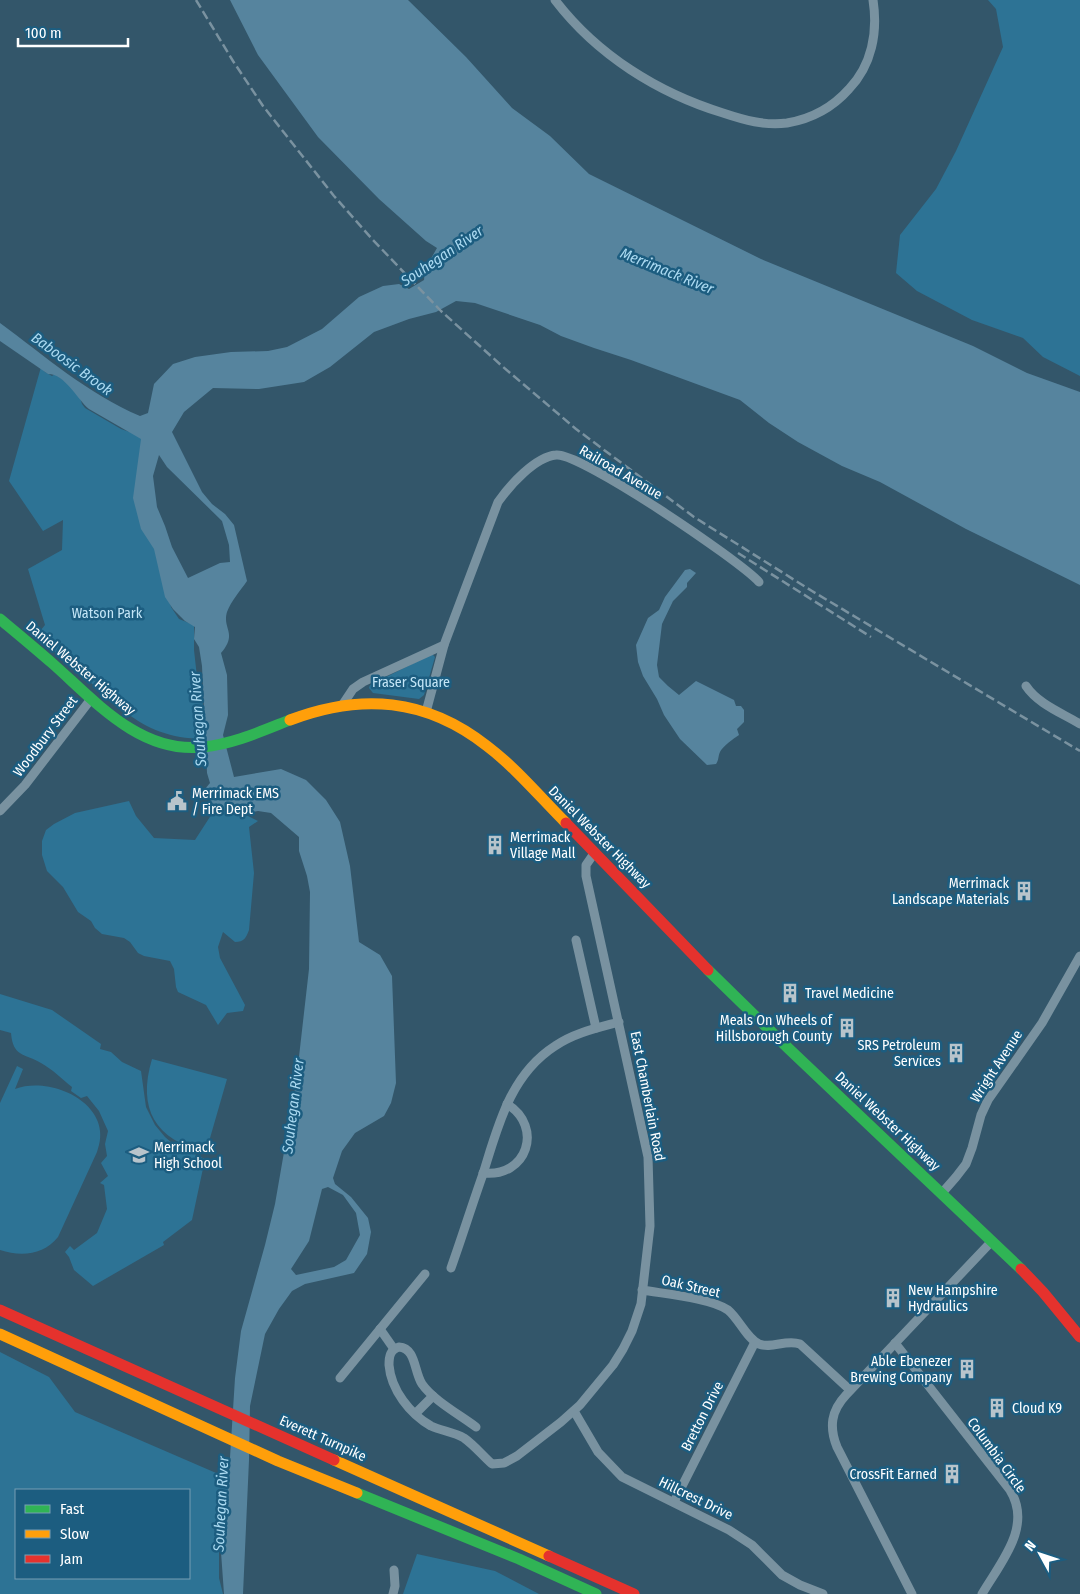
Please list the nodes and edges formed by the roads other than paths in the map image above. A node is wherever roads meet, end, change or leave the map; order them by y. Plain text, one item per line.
1 (556, 0) edge
2 (873, 0) edge
3 (759, 582) dead end
4 (0, 619) edge
5 (444, 644) junction
6 (1026, 686) dead end
7 (91, 699) junction
8 (343, 704) junction
9 (426, 712) junction
10 (1080, 724) edge
11 (0, 811) edge
12 (595, 852) junction
13 (576, 940) dead end
14 (1080, 956) edge
15 (619, 1022) junction
16 (596, 1028) junction
17 (506, 1104) junction
18 (483, 1173) junction
19 (942, 1193) junction
20 (992, 1241) junction
21 (451, 1268) dead end
22 (425, 1274) dead end
23 (642, 1290) junction
24 (0, 1310) edge
25 (380, 1329) junction
26 (0, 1334) edge
27 (1080, 1337) edge
28 (756, 1342) junction
29 (894, 1343) junction
30 (394, 1349) junction
31 (340, 1378) dead end
32 (850, 1390) junction
33 (433, 1396) junction
34 (574, 1410) junction
35 (416, 1413) junction
36 (476, 1427) dead end
37 (674, 1502) junction
38 (394, 1570) dead end
39 (393, 1594) edge
40 (596, 1594) edge
41 (634, 1594) edge
42 (823, 1594) edge
43 (912, 1594) edge
44 (982, 1594) edge

1 - 2 street
3 - 5 street, Railroad Avenue
4 - 7 main road, Daniel Webster Highway
5 - 8 street
5 - 9 street, Railroad Avenue
6 - 10 street
7 - 8 main road, Daniel Webster Highway
7 - 11 street, Woodbury Street
8 - 9 main road, Daniel Webster Highway
9 - 12 main road, Daniel Webster Highway
12 - 15 street, East Chamberlain Road
12 - 19 main road, Daniel Webster Highway
13 - 16 street
14 - 19 street, Wright Avenue
15 - 16 street
15 - 23 street, East Chamberlain Road
16 - 17 street
17 - 18 street
17 - 18 street
18 - 21 street
19 - 20 main road, Daniel Webster Highway
20 - 27 main road, Daniel Webster Highway
20 - 29 street
22 - 25 street
23 - 28 street, Oak Street
23 - 34 street, East Chamberlain Road
24 - 41 main road, Everett Turnpike
25 - 30 street
25 - 31 street
26 - 40 main road
28 - 32 street
28 - 37 street, Bretton Drive
29 - 32 street
29 - 44 street, Columbia Circle
30 - 33 street
30 - 35 street
32 - 43 street
33 - 35 street
33 - 36 street
34 - 35 street, East Chamberlain Road
34 - 37 street, Hillcrest Drive
37 - 42 street, Hillcrest Drive
38 - 39 street

